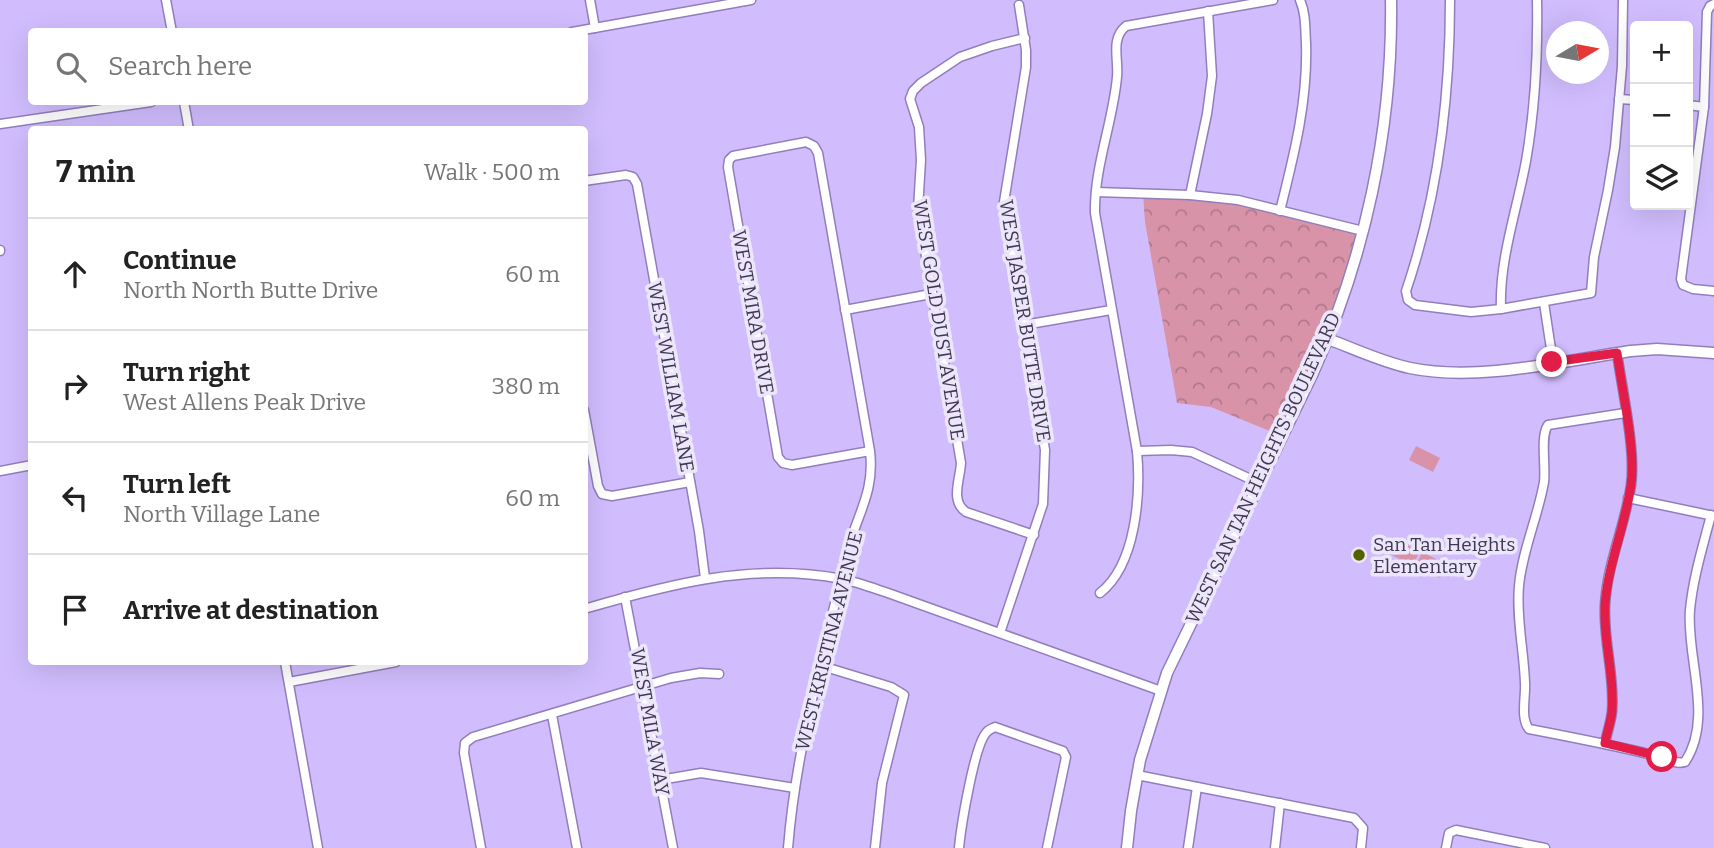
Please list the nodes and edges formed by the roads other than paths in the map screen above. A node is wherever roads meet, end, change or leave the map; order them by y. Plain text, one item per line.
1 (166, 0) edge
2 (590, 0) edge
3 (751, 0) edge
4 (1273, 0) edge
5 (1300, 0) edge
6 (1391, 0) edge
7 (1450, 0) edge
8 (1537, 0) edge
9 (1623, 0) edge
10 (1019, 5) dead end
11 (1712, 5) edge
12 (1208, 11) junction
13 (171, 28) edge
14 (595, 28) junction
15 (588, 29) edge
16 (1024, 38) junction
17 (1619, 99) junction
18 (1630, 100) edge
19 (130, 105) edge
20 (185, 105) edge
21 (1693, 106) edge
22 (1704, 107) junction
23 (0, 124) edge
24 (188, 126) edge
25 (814, 146) joint
26 (588, 180) edge
27 (1096, 192) junction
28 (1190, 195) junction
29 (1280, 211) junction
30 (1363, 231) junction
31 (1714, 291) edge
32 (931, 294) junction
33 (1544, 303) junction
34 (845, 310) junction
35 (1111, 310) junction
36 (1501, 310) junction
37 (1024, 325) junction
38 (1328, 338) junction
39 (1617, 353) junction
40 (1714, 353) edge
41 (1552, 362) junction
42 (1625, 413) junction
43 (588, 428) edge
44 (870, 451) junction
45 (1137, 451) junction
46 (28, 466) edge
47 (0, 471) edge
48 (690, 482) junction
49 (1259, 483) junction
50 (1628, 498) junction
51 (1712, 516) edge
52 (1034, 535) junction
53 (705, 578) junction
54 (841, 579) junction
55 (1100, 593) dead end
56 (625, 597) junction
57 (588, 608) edge
58 (1000, 633) junction
59 (286, 665) edge
60 (380, 665) edge
61 (822, 666) junction
62 (719, 674) dead end
63 (289, 682) junction
64 (643, 686) junction
65 (1161, 691) junction
66 (552, 715) junction
67 (1605, 743) junction
68 (1138, 775) junction
69 (660, 780) junction
70 (1197, 787) junction
71 (795, 788) junction
72 (1280, 803) junction
73 (1533, 847) edge
74 (318, 848) edge
75 (481, 848) edge
76 (577, 848) edge
77 (673, 848) edge
78 (788, 848) edge
79 (875, 848) edge
80 (959, 848) edge
81 (1046, 848) edge
82 (1127, 848) edge
83 (1188, 848) edge
84 (1275, 848) edge
85 (1361, 848) edge
86 (1446, 848) edge
87 (1545, 848) edge

1 - 13 street
2 - 14 street
3 - 14 street
4 - 12 street
5 - 29 street
6 - 30 street, WEST SAN TAN HEIGHTS BOULEVARD
7 - 36 street
8 - 36 street
9 - 17 street
10 - 16 street, WEST JASPER BUTTE DRIVE
11 - 22 street
12 - 27 street
12 - 28 street
14 - 15 street
16 - 32 street, WEST GOLD DUST AVENUE
16 - 37 street, WEST JASPER BUTTE DRIVE
17 - 18 street
17 - 33 street
19 - 23 street
20 - 24 street
21 - 22 street
22 - 31 street
25 - 34 street, WEST KRISTINA AVENUE
25 - 44 street, WEST MIRA DRIVE
26 - 48 street, WEST WILLIAM LANE
27 - 28 street
27 - 35 street
28 - 29 street
29 - 30 street
30 - 38 street, WEST SAN TAN HEIGHTS BOULEVARD
32 - 34 street
32 - 52 street, WEST GOLD DUST AVENUE
33 - 36 street
33 - 41 street
34 - 44 street, WEST KRISTINA AVENUE
35 - 37 street
35 - 45 street
37 - 52 street, WEST JASPER BUTTE DRIVE
38 - 41 street
38 - 49 street, WEST SAN TAN HEIGHTS BOULEVARD
39 - 40 street
39 - 41 street
39 - 42 street
42 - 50 street
42 - 67 street
43 - 48 street
44 - 54 street, WEST KRISTINA AVENUE
45 - 49 street
45 - 55 street
46 - 47 street
48 - 53 street, WEST WILLIAM LANE
49 - 65 street, WEST SAN TAN HEIGHTS BOULEVARD
50 - 51 street
50 - 67 street
51 - 67 street
52 - 58 street, WEST JASPER BUTTE DRIVE
53 - 54 street
53 - 56 street
54 - 58 street
54 - 61 street, WEST KRISTINA AVENUE
56 - 57 street
56 - 64 street, WEST MILA WAY
58 - 65 street
59 - 63 street
60 - 63 street
61 - 71 street, WEST KRISTINA AVENUE
61 - 79 street
62 - 64 street
63 - 74 street
64 - 66 street
64 - 69 street, WEST MILA WAY
65 - 68 street, WEST SAN TAN HEIGHTS BOULEVARD
66 - 75 street
66 - 76 street
68 - 70 street
68 - 82 street, WEST SAN TAN HEIGHTS BOULEVARD
69 - 71 street
69 - 77 street, WEST MILA WAY
70 - 72 street
70 - 83 street
71 - 78 street, WEST KRISTINA AVENUE
72 - 84 street
72 - 85 street
73 - 86 street
73 - 87 street
80 - 81 street

